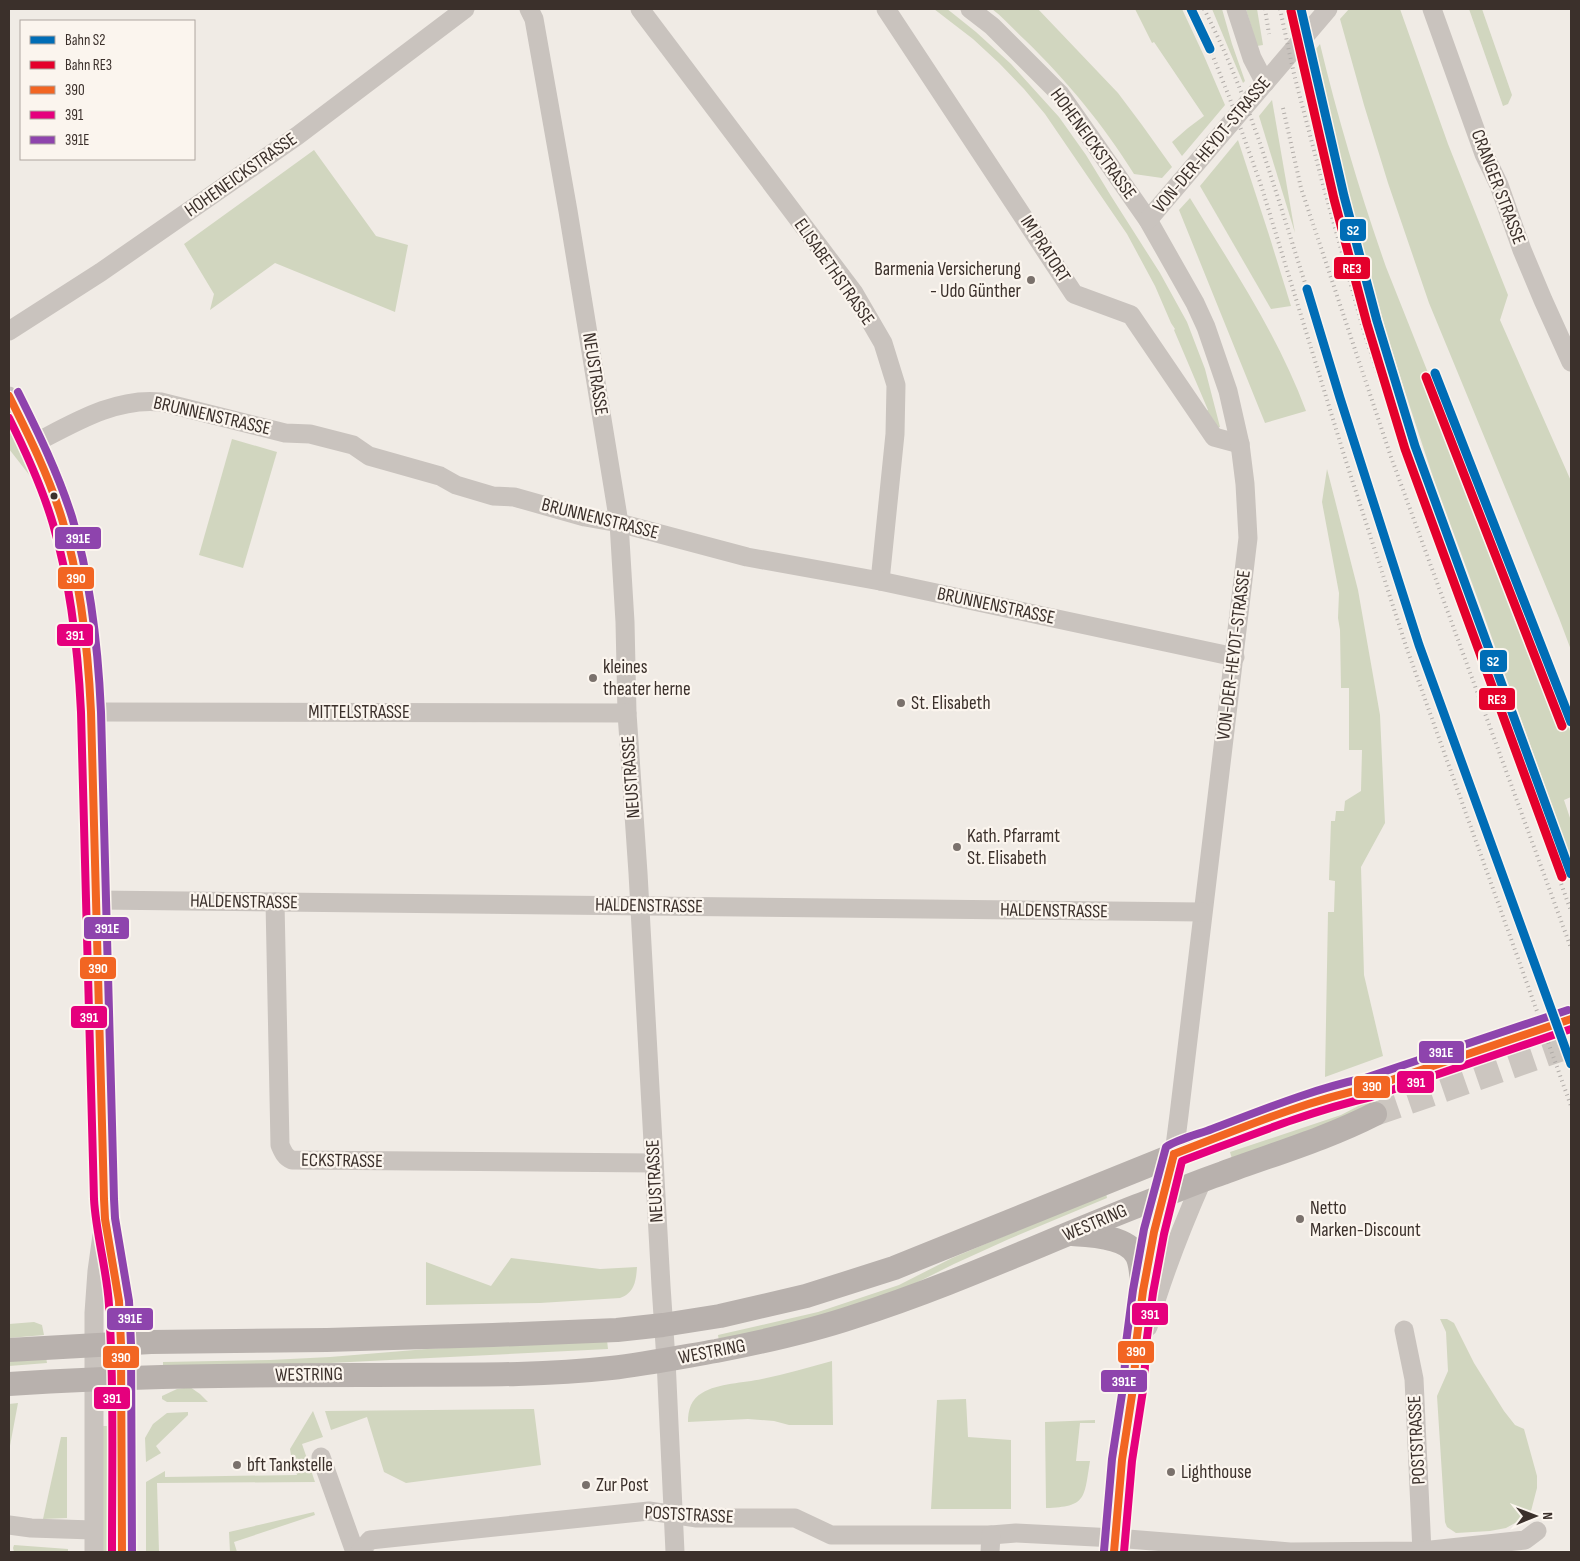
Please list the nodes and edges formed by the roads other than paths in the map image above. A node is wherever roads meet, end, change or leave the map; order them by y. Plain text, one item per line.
1 (465, 9) edge
2 (529, 9) edge
3 (640, 9) edge
4 (886, 9) edge
5 (970, 9) edge
6 (1236, 9) edge
7 (1328, 9) edge
8 (1432, 9) edge
9 (1264, 83) junction
10 (1148, 220) junction
11 (9, 331) edge
12 (1567, 340) edge
13 (1571, 362) edge
14 (9, 396) edge
15 (33, 444) junction
16 (1240, 444) junction
17 (619, 524) junction
18 (880, 581) junction
19 (1235, 657) junction
20 (91, 712) junction
21 (626, 713) junction
22 (96, 900) junction
23 (275, 902) junction
24 (640, 906) junction
25 (1202, 912) junction
26 (1368, 1088) tunnel mouth
27 (1375, 1114) tunnel mouth
28 (1174, 1154) junction
29 (654, 1163) junction
30 (1202, 1181) junction
31 (1164, 1195) junction
32 (104, 1219) junction
33 (1070, 1234) junction
34 (1143, 1291) junction
35 (663, 1325) junction
36 (1404, 1330) dead end
37 (121, 1344) junction
38 (94, 1345) junction
39 (9, 1350) edge
40 (666, 1360) junction
41 (121, 1378) junction
42 (94, 1379) junction
43 (1134, 1382) junction
44 (9, 1384) edge
45 (321, 1457) dead end
46 (673, 1515) junction
47 (9, 1525) edge
48 (94, 1530) junction
49 (1537, 1532) dead end
50 (991, 1543) edge
51 (1115, 1545) edge
52 (1422, 1551) edge
53 (94, 1552) edge
54 (122, 1552) edge
55 (355, 1552) edge
56 (360, 1552) edge
57 (675, 1552) edge

1 - 11 street, HOHENEICKSTRASSE
2 - 17 street, NEUSTRASSE
3 - 18 street, ELISABETHSTRASSE
4 - 16 street, IM PRATORT
5 - 10 street, HOHENEICKSTRASSE
6 - 9 street
7 - 9 street, VON-DER-HEYDT-STRASSE
8 - 12 street, CRANGER STRASSE
9 - 10 street, VON-DER-HEYDT-STRASSE
10 - 16 street, VON-DER-HEYDT-STRASSE
12 - 13 street, CRANGER STRASSE
14 - 15 street
15 - 17 street, BRUNNENSTRASSE
15 - 20 street
16 - 19 street, VON-DER-HEYDT-STRASSE
17 - 18 street, BRUNNENSTRASSE
17 - 21 street, NEUSTRASSE
18 - 19 street, BRUNNENSTRASSE
19 - 25 street, VON-DER-HEYDT-STRASSE
20 - 21 street, MITTELSTRASSE
20 - 22 street
21 - 24 street, NEUSTRASSE
22 - 23 street, HALDENSTRASSE
22 - 32 street
23 - 24 street, HALDENSTRASSE
23 - 29 street, ECKSTRASSE
24 - 25 street, HALDENSTRASSE
24 - 29 street, NEUSTRASSE
25 - 28 street, VON-DER-HEYDT-STRASSE
26 - 28 main road, WESTRING
27 - 30 main road, WESTRING
28 - 31 street, VON-DER-HEYDT-STRASSE
28 - 35 main road, WESTRING
29 - 35 street, NEUSTRASSE
30 - 31 main road, WESTRING
30 - 43 street, VON-DER-HEYDT-STRASSE
31 - 33 main road, WESTRING
31 - 34 street, VON-DER-HEYDT-STRASSE
32 - 37 street
32 - 38 street
33 - 34 main road
33 - 40 main road, WESTRING
34 - 43 street, VON-DER-HEYDT-STRASSE
35 - 37 main road, WESTRING
35 - 40 street, NEUSTRASSE
36 - 52 street, POSTSTRASSE
37 - 38 main road, WESTRING
37 - 41 street
38 - 39 main road, WESTRING
38 - 42 street
40 - 41 main road, WESTRING
40 - 46 street, NEUSTRASSE
41 - 42 main road, WESTRING
41 - 54 street
42 - 44 main road, WESTRING
42 - 48 street
43 - 51 street, VON-DER-HEYDT-STRASSE
45 - 55 street
46 - 50 street, POSTSTRASSE
46 - 56 street, POSTSTRASSE
46 - 57 street, NEUSTRASSE
47 - 48 street
48 - 53 street
49 - 52 street, POSTSTRASSE
50 - 51 street, POSTSTRASSE
51 - 52 street, POSTSTRASSE

